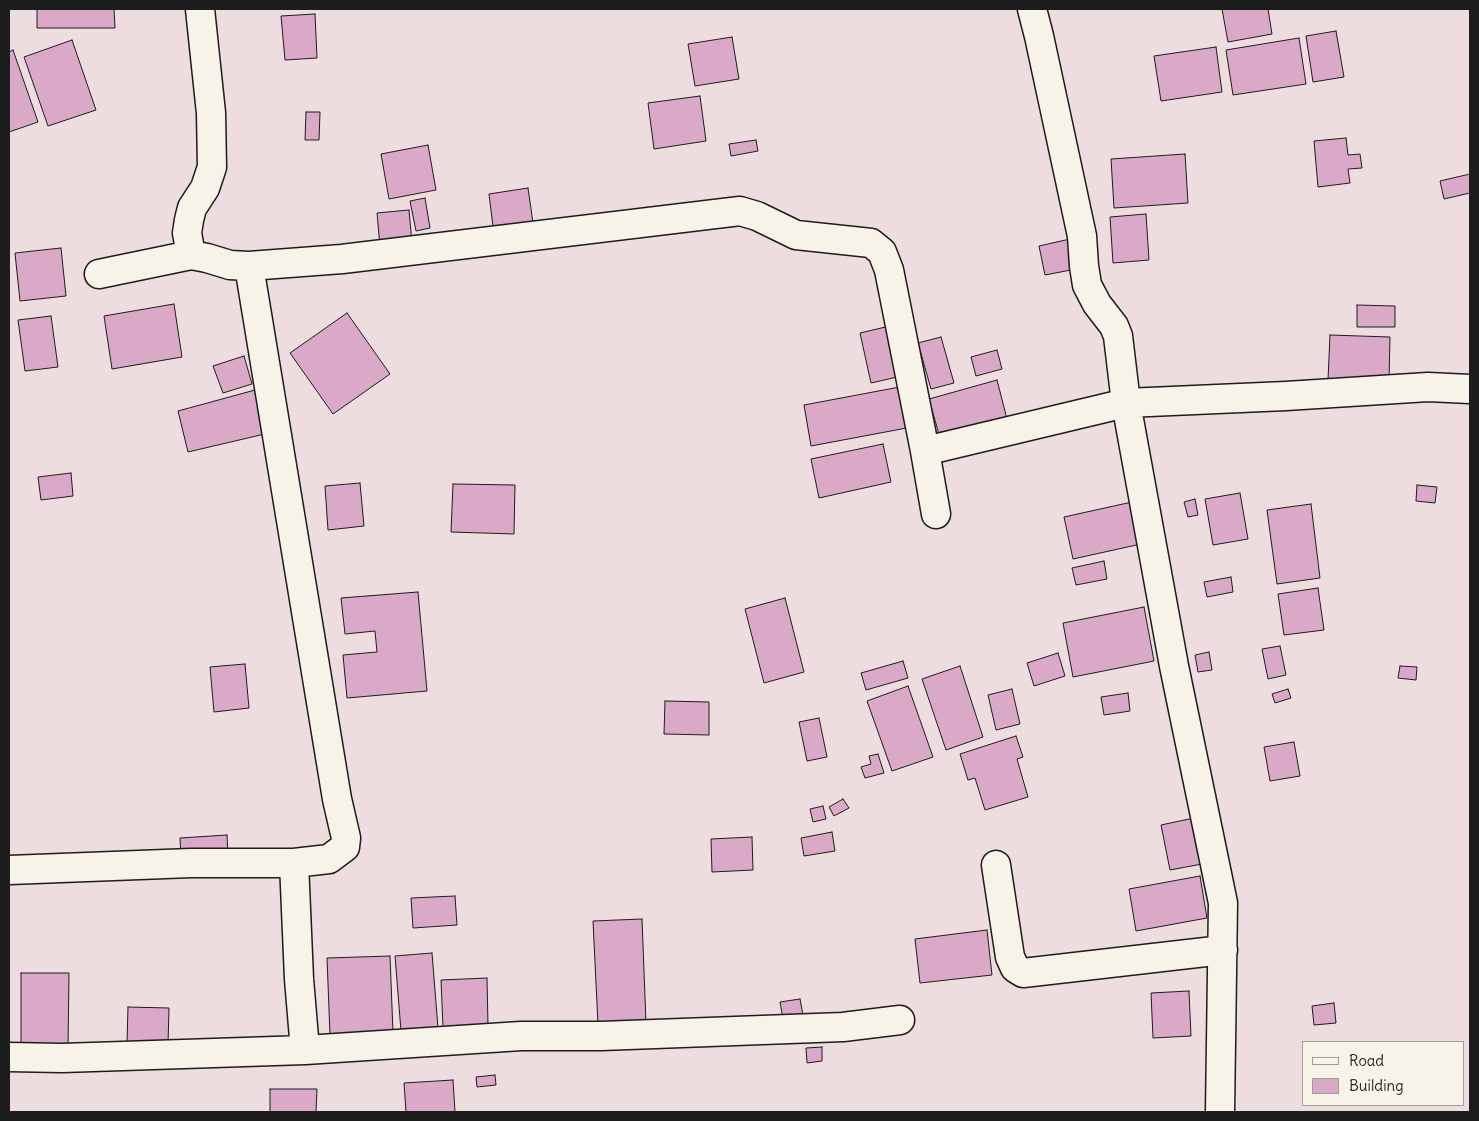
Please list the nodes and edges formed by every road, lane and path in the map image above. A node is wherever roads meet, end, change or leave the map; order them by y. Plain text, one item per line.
1 (200, 9) edge
2 (1032, 9) edge
3 (191, 255) junction
4 (249, 266) junction
5 (99, 274) dead end
6 (1470, 389) edge
7 (1126, 403) junction
8 (925, 450) junction
9 (936, 514) dead end
10 (294, 863) junction
11 (996, 865) dead end
12 (9, 870) edge
13 (1223, 950) junction
14 (900, 1020) dead end
15 (305, 1050) junction
16 (9, 1057) edge
17 (1220, 1112) edge

1 - 3 street
2 - 7 street
3 - 4 street
3 - 5 street
4 - 8 street
4 - 10 street
6 - 7 street
7 - 8 street
7 - 13 street
8 - 9 street
10 - 12 street
10 - 15 street
11 - 13 street
13 - 17 street
14 - 15 street
15 - 16 street

